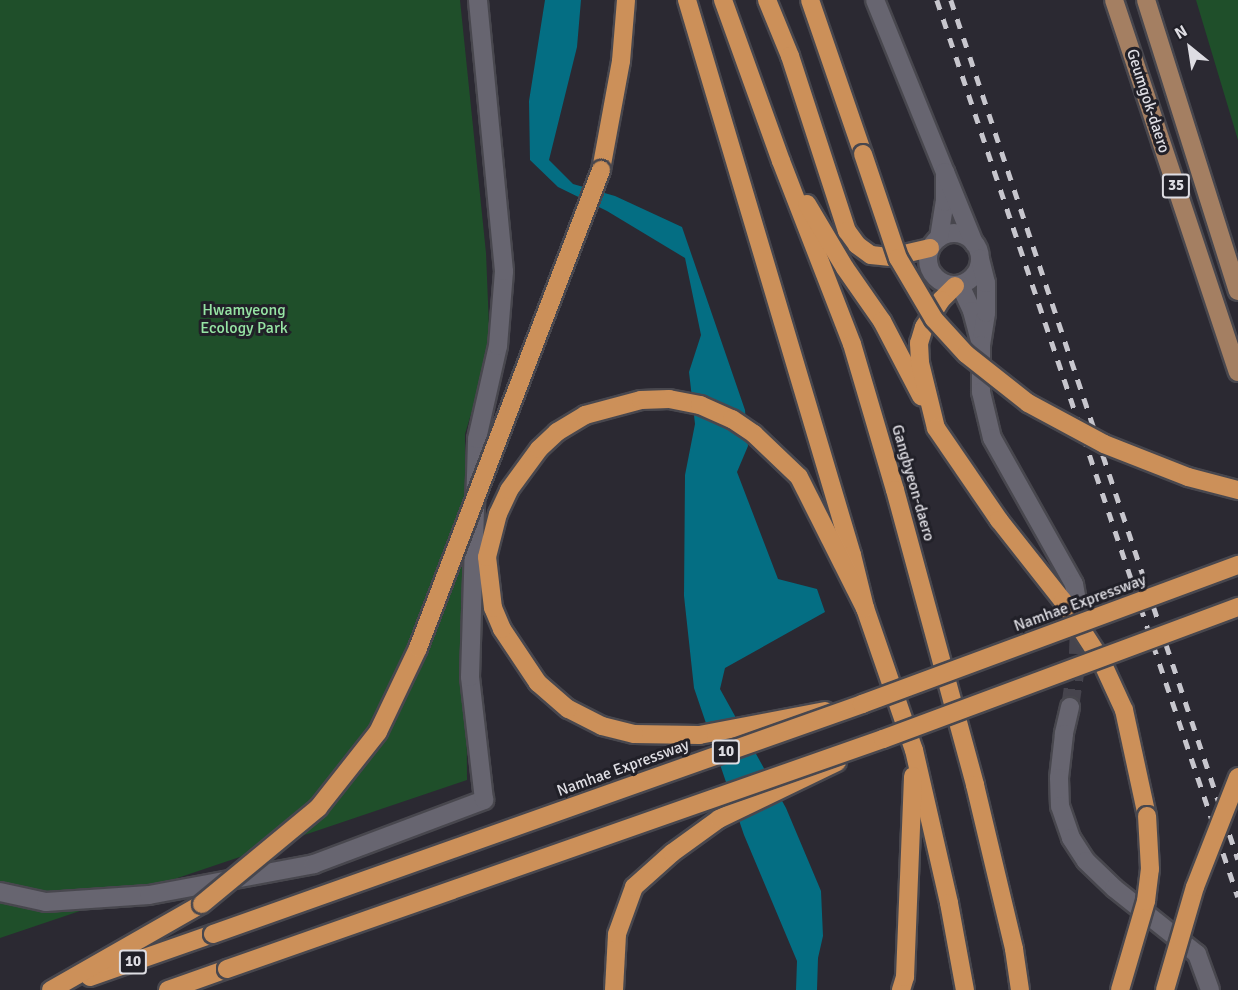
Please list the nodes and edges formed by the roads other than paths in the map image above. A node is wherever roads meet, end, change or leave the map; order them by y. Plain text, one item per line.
1 (478, 0) edge
2 (626, 0) edge
3 (687, 0) edge
4 (723, 0) edge
5 (767, 0) edge
6 (810, 0) edge
7 (874, 0) edge
8 (1114, 0) edge
9 (1146, 0) edge
10 (781, 161) junction
11 (945, 172) junction
12 (935, 243) junction
13 (977, 251) junction
14 (958, 286) junction
15 (1238, 291) edge
16 (981, 345) junction
17 (1238, 372) edge
18 (936, 428) junction
19 (1238, 490) edge
20 (1238, 566) edge
21 (1238, 607) edge
22 (865, 608) junction
23 (1079, 611) tunnel mouth
24 (862, 704) junction
25 (1070, 707) tunnel mouth
26 (883, 739) junction
27 (914, 750) junction
28 (1238, 777) edge
29 (0, 891) edge
30 (903, 983) edge
31 (52, 990) edge
32 (168, 990) edge
33 (614, 990) edge
34 (965, 990) edge
35 (1020, 990) edge
36 (1120, 990) edge
37 (1165, 990) edge
38 (1210, 990) edge

1 - 29 street
2 - 31 highway, bridge
3 - 22 highway
4 - 10 highway, Gangbyeon-daero
5 - 12 highway
6 - 19 highway, bridge
7 - 11 street
8 - 17 main road, Geumgok-daero / 35
9 - 15 main road, Geumgok-daero / 35
10 - 18 highway
10 - 35 highway, Gangbyeon-daero
11 - 12 street
11 - 13 street
12 - 13 street
12 - 14 street
13 - 14 street
13 - 16 street
14 - 16 street
14 - 18 highway
16 - 23 street
18 - 36 highway, bridge
20 - 24 highway, Namhae Expressway / 10, bridge
21 - 26 highway, 10, bridge
22 - 24 highway, bridge
22 - 27 highway
24 - 31 highway, Namhae Expressway / 10, bridge
25 - 38 street
26 - 32 highway, 10, bridge
26 - 33 highway, bridge
27 - 30 highway
27 - 34 highway
28 - 37 highway, bridge

